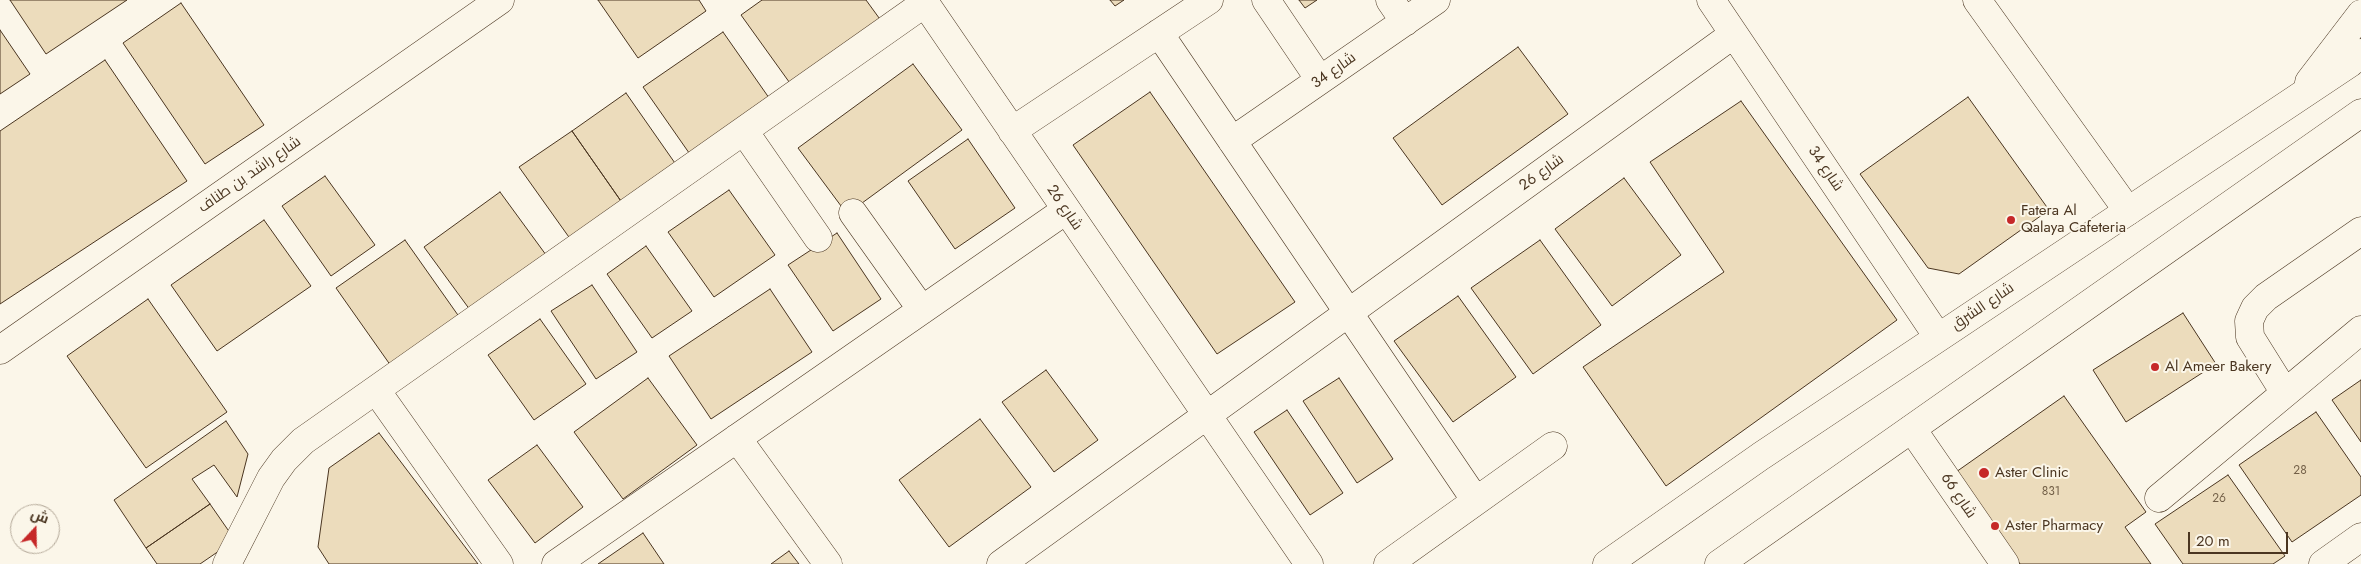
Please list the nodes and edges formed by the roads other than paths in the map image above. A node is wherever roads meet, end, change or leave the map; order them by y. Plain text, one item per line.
1 (500, 0) edge
2 (1208, 0) edge
3 (1266, 0) edge
4 (1436, 0) edge
5 (1711, 0) edge
6 (1977, 0) edge
7 (924, 2) edge
8 (1398, 11) edge
9 (2361, 14) edge
10 (1159, 33) junction
11 (1734, 34) junction
12 (2361, 53) edge
13 (1320, 80) junction
14 (2296, 98) junction
15 (2355, 120) edge
16 (744, 131) junction
17 (1012, 131) junction
18 (1232, 141) junction
19 (1066, 210) junction
20 (2128, 211) junction
21 (853, 213) dead end
22 (2361, 231) edge
23 (818, 238) dead end
24 (922, 310) junction
25 (1349, 312) junction
26 (2361, 330) edge
27 (1938, 337) junction
28 (0, 350) edge
29 (376, 390) junction
30 (2285, 393) junction
31 (1207, 415) junction
32 (1912, 428) junction
33 (737, 438) junction
34 (1553, 446) dead end
35 (2159, 498) dead end
36 (1476, 501) junction
37 (2361, 537) edge
38 (227, 564) edge
39 (499, 564) edge
40 (556, 564) edge
41 (828, 564) edge
42 (1001, 564) edge
43 (1308, 564) edge
44 (1388, 564) edge
45 (1607, 564) edge
46 (1719, 564) edge
47 (2005, 564) edge
48 (2323, 564) edge

1 - 28 street, شارع راشد بن طناف
2 - 10 street
3 - 13 street
4 - 8 street, شارع 34
5 - 11 street, شارع 34
6 - 20 street
7 - 16 street
7 - 17 street, شارع 26
8 - 13 street, شارع 34
9 - 14 street
10 - 17 street
10 - 18 street
11 - 25 street, شارع 26
11 - 27 street, شارع 34
12 - 14 street, شارع الشرق
13 - 18 street, شارع 34
14 - 20 street, شارع الشرق
15 - 32 street
16 - 23 street
16 - 29 street
17 - 19 street, شارع 26
18 - 25 street
19 - 24 street
19 - 31 street, شارع 26
20 - 27 street, شارع الشرق
21 - 24 street
22 - 30 street
24 - 33 street
25 - 31 street, شارع 26
25 - 36 street
26 - 30 street
27 - 45 street, شارع الشرق
29 - 38 street
29 - 39 street
30 - 35 street
31 - 42 street, شارع 26
31 - 43 street, شارع 26
32 - 46 street
32 - 47 street, شارع 66
33 - 40 street
33 - 41 street
34 - 36 street
36 - 44 street
37 - 48 street

